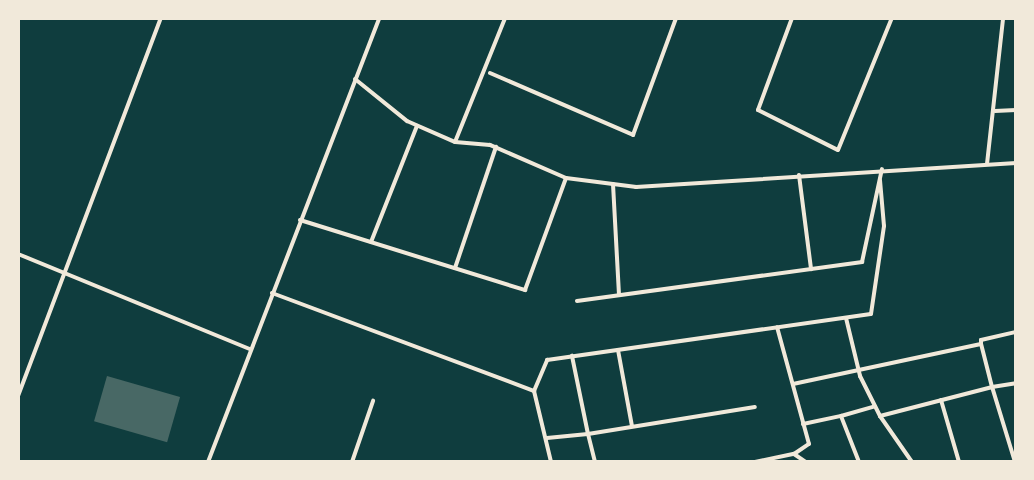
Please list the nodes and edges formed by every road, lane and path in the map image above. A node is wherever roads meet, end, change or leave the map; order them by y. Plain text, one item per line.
1 (161, 18) edge
2 (379, 18) edge
3 (505, 18) edge
4 (676, 18) edge
5 (792, 18) edge
6 (892, 18) edge
7 (1003, 18) edge
8 (490, 73) dead end
9 (355, 80) junction
10 (1016, 110) edge
11 (995, 111) junction
12 (417, 126) junction
13 (455, 142) junction
14 (496, 147) junction
15 (1016, 163) edge
16 (987, 164) junction
17 (882, 170) junction
18 (799, 175) junction
19 (566, 177) junction
20 (880, 180) junction
21 (613, 184) junction
22 (300, 220) junction
23 (371, 242) junction
24 (18, 254) edge
25 (455, 268) junction
26 (811, 269) junction
27 (65, 273) junction
28 (272, 292) junction
29 (618, 296) junction
30 (577, 301) dead end
31 (846, 318) junction
32 (777, 327) junction
33 (1016, 332) edge
34 (981, 344) junction
35 (250, 349) junction
36 (618, 350) junction
37 (572, 356) junction
38 (859, 373) junction
39 (1016, 383) edge
40 (794, 384) junction
41 (992, 387) junction
42 (534, 391) junction
43 (18, 396) edge
44 (941, 399) junction
45 (373, 401) dead end
46 (875, 406) junction
47 (755, 407) dead end
48 (841, 416) junction
49 (880, 416) junction
50 (803, 424) junction
51 (632, 426) junction
52 (588, 434) junction
53 (547, 438) junction
54 (794, 454) junction
55 (208, 462) edge
56 (352, 462) edge
57 (551, 462) edge
58 (595, 462) edge
59 (755, 462) edge
60 (806, 462) edge
61 (859, 462) edge
62 (912, 462) edge
63 (959, 462) edge
64 (1015, 462) edge

1 - 27 street
2 - 9 street
3 - 13 street
4 - 8 street
5 - 6 street
7 - 11 street
9 - 12 street
9 - 22 street
10 - 11 street
11 - 16 street
12 - 13 street
12 - 23 street
13 - 14 street
14 - 19 street
14 - 25 street
15 - 16 street
16 - 17 street
17 - 18 street
17 - 20 street
18 - 21 street
18 - 26 street
19 - 21 street
19 - 25 street
20 - 26 street
20 - 31 street
21 - 29 street
22 - 23 street
22 - 28 street
23 - 25 street
24 - 27 street
26 - 29 street
27 - 35 street
27 - 43 street
28 - 35 street
28 - 42 street
29 - 30 street
31 - 32 street
31 - 38 street
32 - 36 street
32 - 40 street
33 - 34 street
34 - 38 street
34 - 41 street
35 - 55 street
36 - 37 street
36 - 51 street
37 - 42 street
37 - 52 street
38 - 40 street
38 - 46 street
39 - 41 street
40 - 50 street
41 - 44 street
41 - 64 street
42 - 53 street
44 - 49 street
44 - 63 street
45 - 56 street
46 - 48 street
46 - 49 street
47 - 51 street
48 - 50 street
48 - 61 street
49 - 62 street
50 - 54 street
51 - 52 street
52 - 53 street
52 - 58 street
53 - 57 street
54 - 59 street
54 - 60 street

